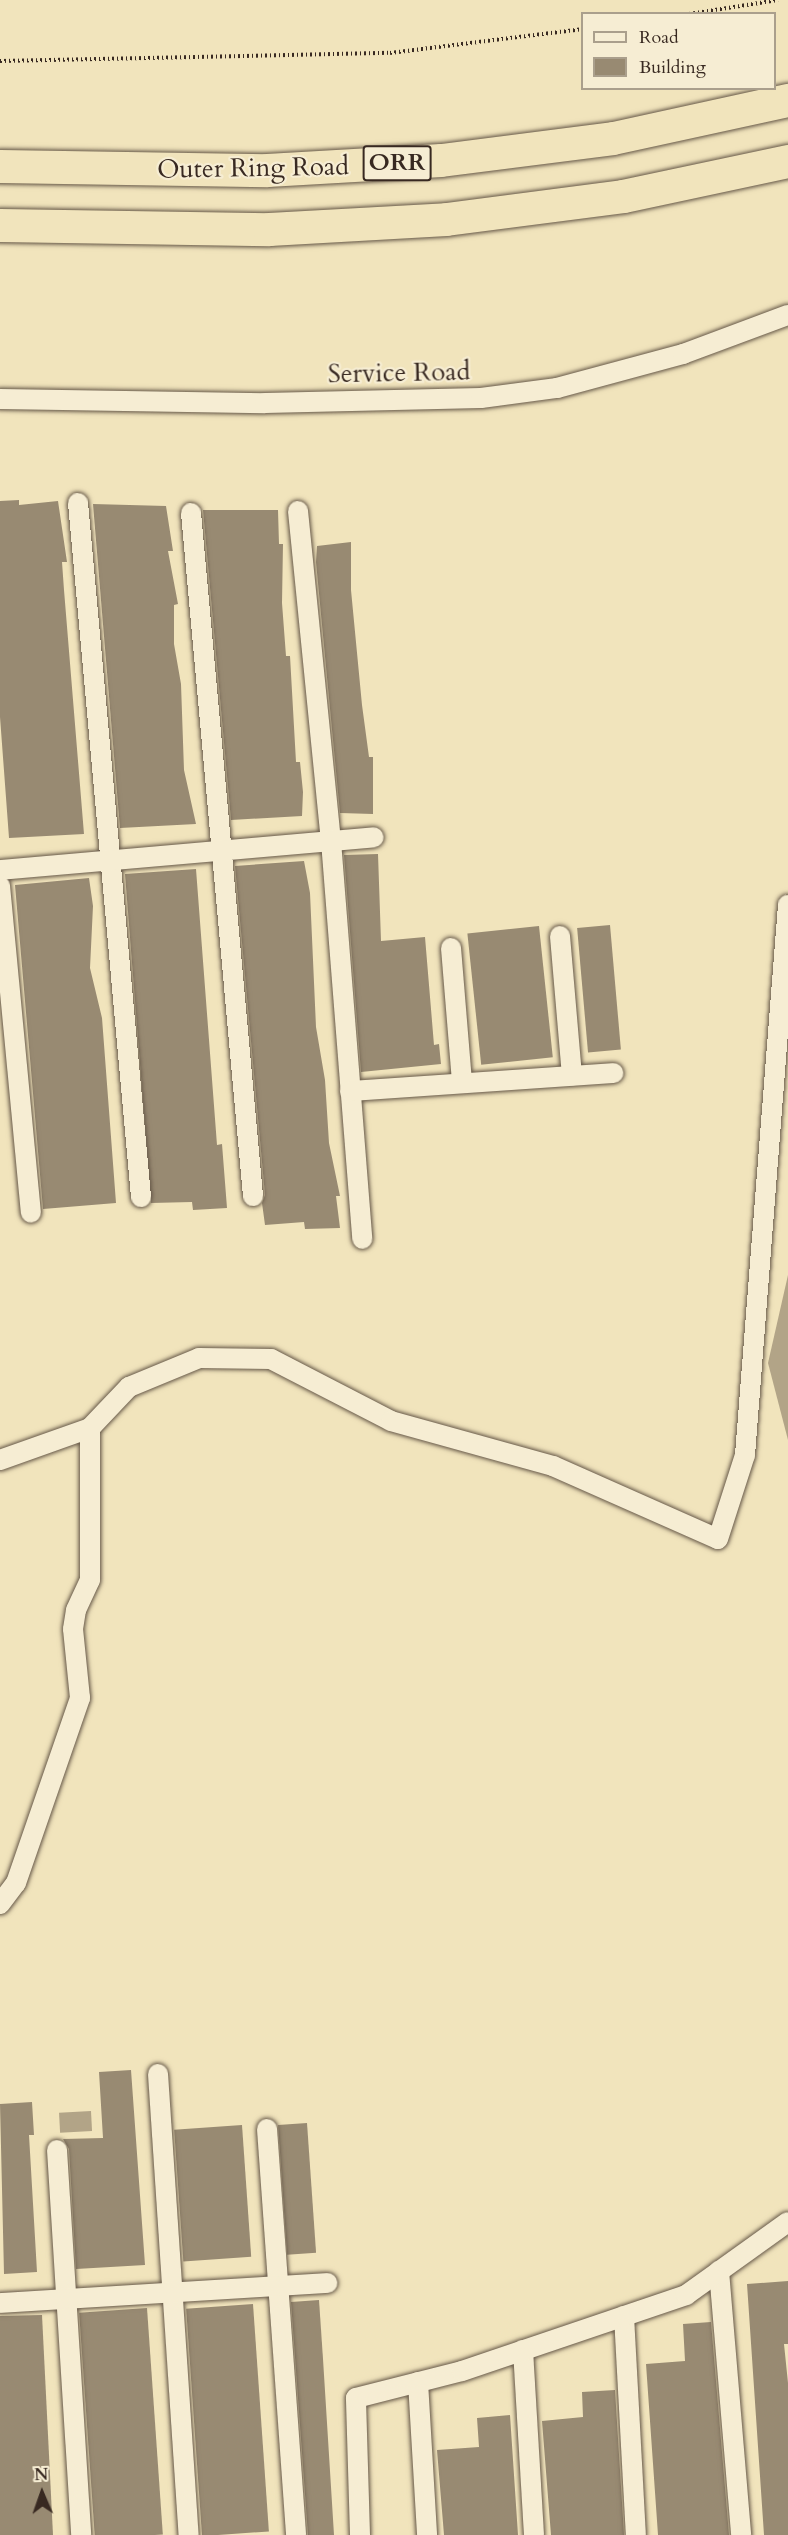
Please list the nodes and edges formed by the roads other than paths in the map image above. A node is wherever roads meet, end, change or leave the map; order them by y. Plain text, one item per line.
1 (788, 100) edge
2 (788, 161) edge
3 (0, 166) edge
4 (0, 225) edge
5 (788, 315) edge
6 (0, 399) edge
7 (78, 503) dead end
8 (298, 511) dead end
9 (191, 513) dead end
10 (374, 837) dead end
11 (331, 841) junction
12 (219, 850) junction
13 (111, 860) junction
14 (0, 870) edge
15 (0, 886) edge
16 (788, 905) edge
17 (560, 936) dead end
18 (451, 948) dead end
19 (613, 1073) dead end
20 (572, 1076) junction
21 (462, 1083) junction
22 (350, 1091) junction
23 (253, 1196) dead end
24 (141, 1197) dead end
25 (31, 1213) dead end
26 (362, 1239) dead end
27 (90, 1428) junction
28 (0, 1460) edge
29 (0, 1904) edge
30 (158, 2074) dead end
31 (267, 2129) dead end
32 (57, 2150) dead end
33 (788, 2222) edge
34 (719, 2271) junction
35 (327, 2283) dead end
36 (280, 2286) junction
37 (172, 2292) junction
38 (67, 2299) junction
39 (0, 2303) edge
40 (624, 2316) junction
41 (523, 2350) junction
42 (418, 2382) junction
43 (81, 2535) edge
44 (189, 2535) edge
45 (296, 2535) edge
46 (360, 2535) edge
47 (428, 2535) edge
48 (534, 2535) edge
49 (636, 2535) edge
50 (741, 2535) edge

1 - 3 highway, Outer Ring Road / ORR
2 - 4 highway, ORR
5 - 6 street, Service Road
7 - 13 street
8 - 11 street
9 - 12 street
10 - 11 street
11 - 12 street
11 - 22 street
12 - 13 street
12 - 23 street
13 - 14 street
13 - 24 street
15 - 25 street
16 - 27 street
17 - 20 street
18 - 21 street
19 - 20 street
20 - 21 street
21 - 22 street
22 - 26 street
27 - 28 street
27 - 29 street
30 - 37 street
31 - 36 street
32 - 38 street
33 - 34 street
34 - 40 street
34 - 50 street
35 - 36 street
36 - 37 street
36 - 45 street
37 - 38 street
37 - 44 street
38 - 39 street
38 - 43 street
40 - 41 street
40 - 49 street
41 - 42 street
41 - 48 street
42 - 46 street
42 - 47 street

